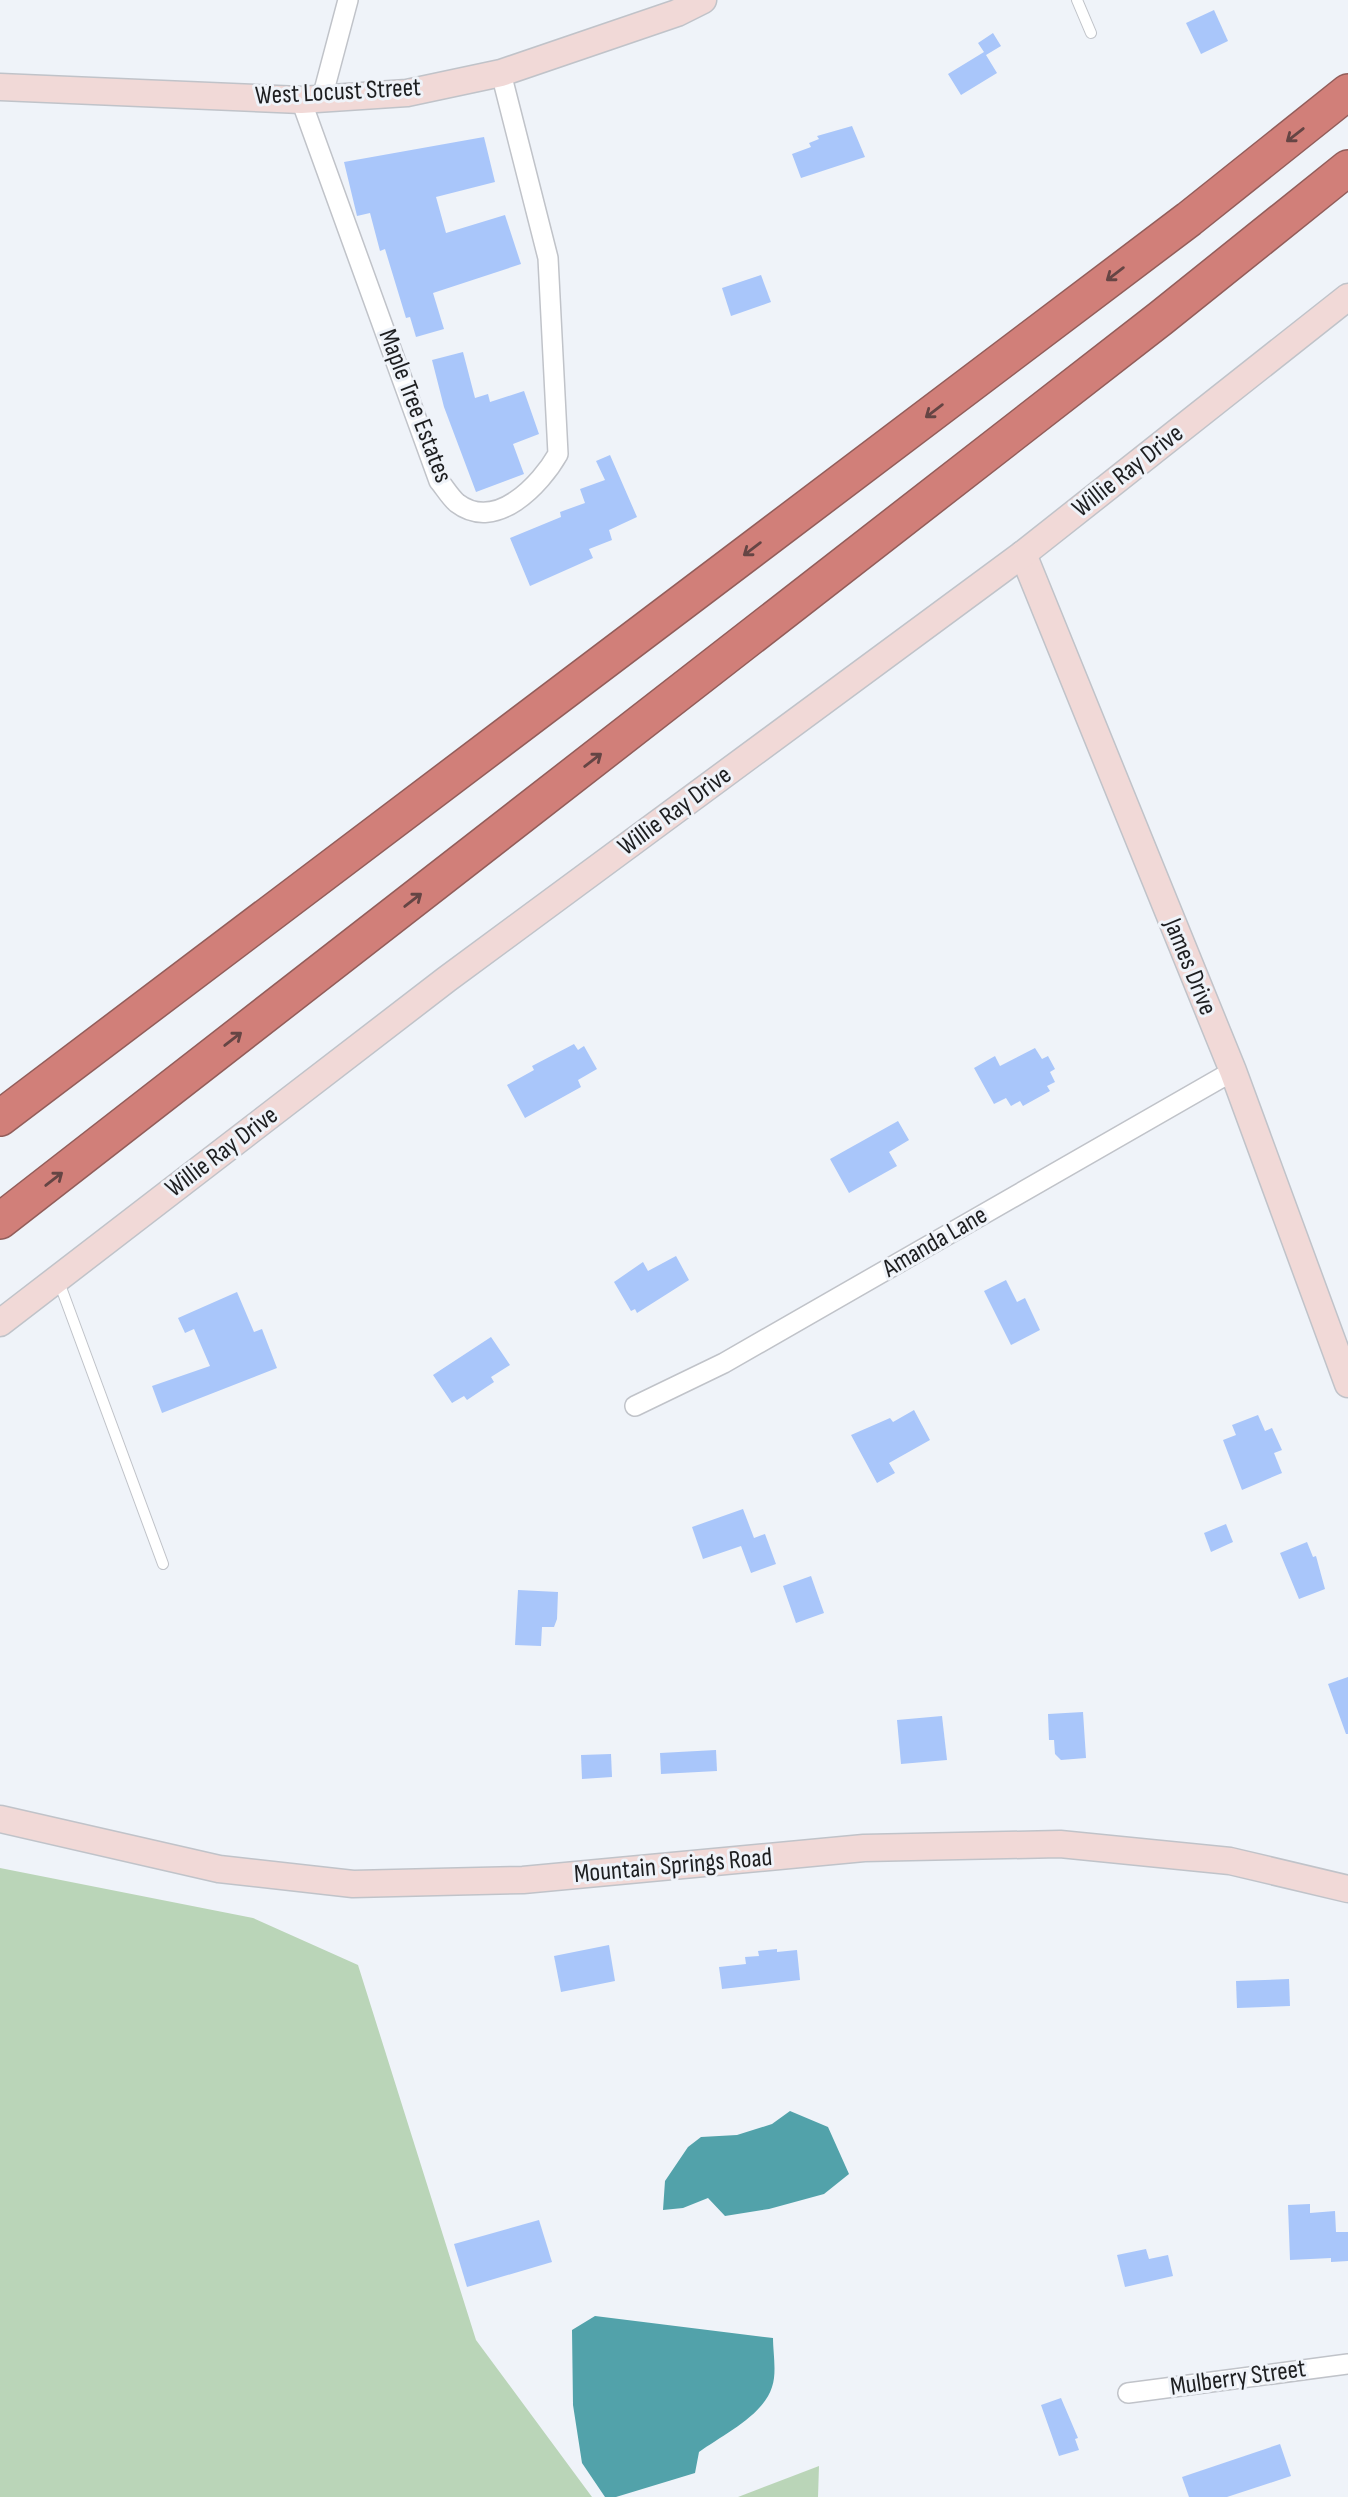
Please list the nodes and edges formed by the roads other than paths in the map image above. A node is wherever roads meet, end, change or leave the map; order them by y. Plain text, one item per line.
1 (348, 0) edge
2 (703, 0) edge
3 (1077, 0) edge
4 (1091, 33) dead end
5 (501, 73) junction
6 (0, 87) edge
7 (1348, 92) edge
8 (311, 99) junction
9 (1348, 168) edge
10 (1348, 297) edge
11 (1023, 554) junction
12 (1233, 1071) junction
13 (0, 1118) edge
14 (0, 1221) edge
15 (57, 1278) junction
16 (0, 1323) edge
17 (1348, 1384) edge
18 (635, 1406) dead end
19 (163, 1564) dead end
20 (0, 1819) edge
21 (1348, 1889) edge
22 (1348, 2364) edge
23 (1128, 2393) dead end

1 - 8 street
2 - 5 street, West Locust Street
3 - 4 lane
5 - 8 street, West Locust Street
5 - 8 street, Maple Tree Estates
6 - 8 street, West Locust Street
7 -> 13 highway
14 -> 9 highway
10 - 11 street, Willie Ray Drive
11 - 12 street, James Drive
11 - 15 street, Willie Ray Drive
12 - 17 street, James Drive
12 - 18 street, Amanda Lane
15 - 16 street, Willie Ray Drive
15 - 19 lane
20 - 21 street, Mountain Springs Road
22 - 23 street, Mulberry Street

